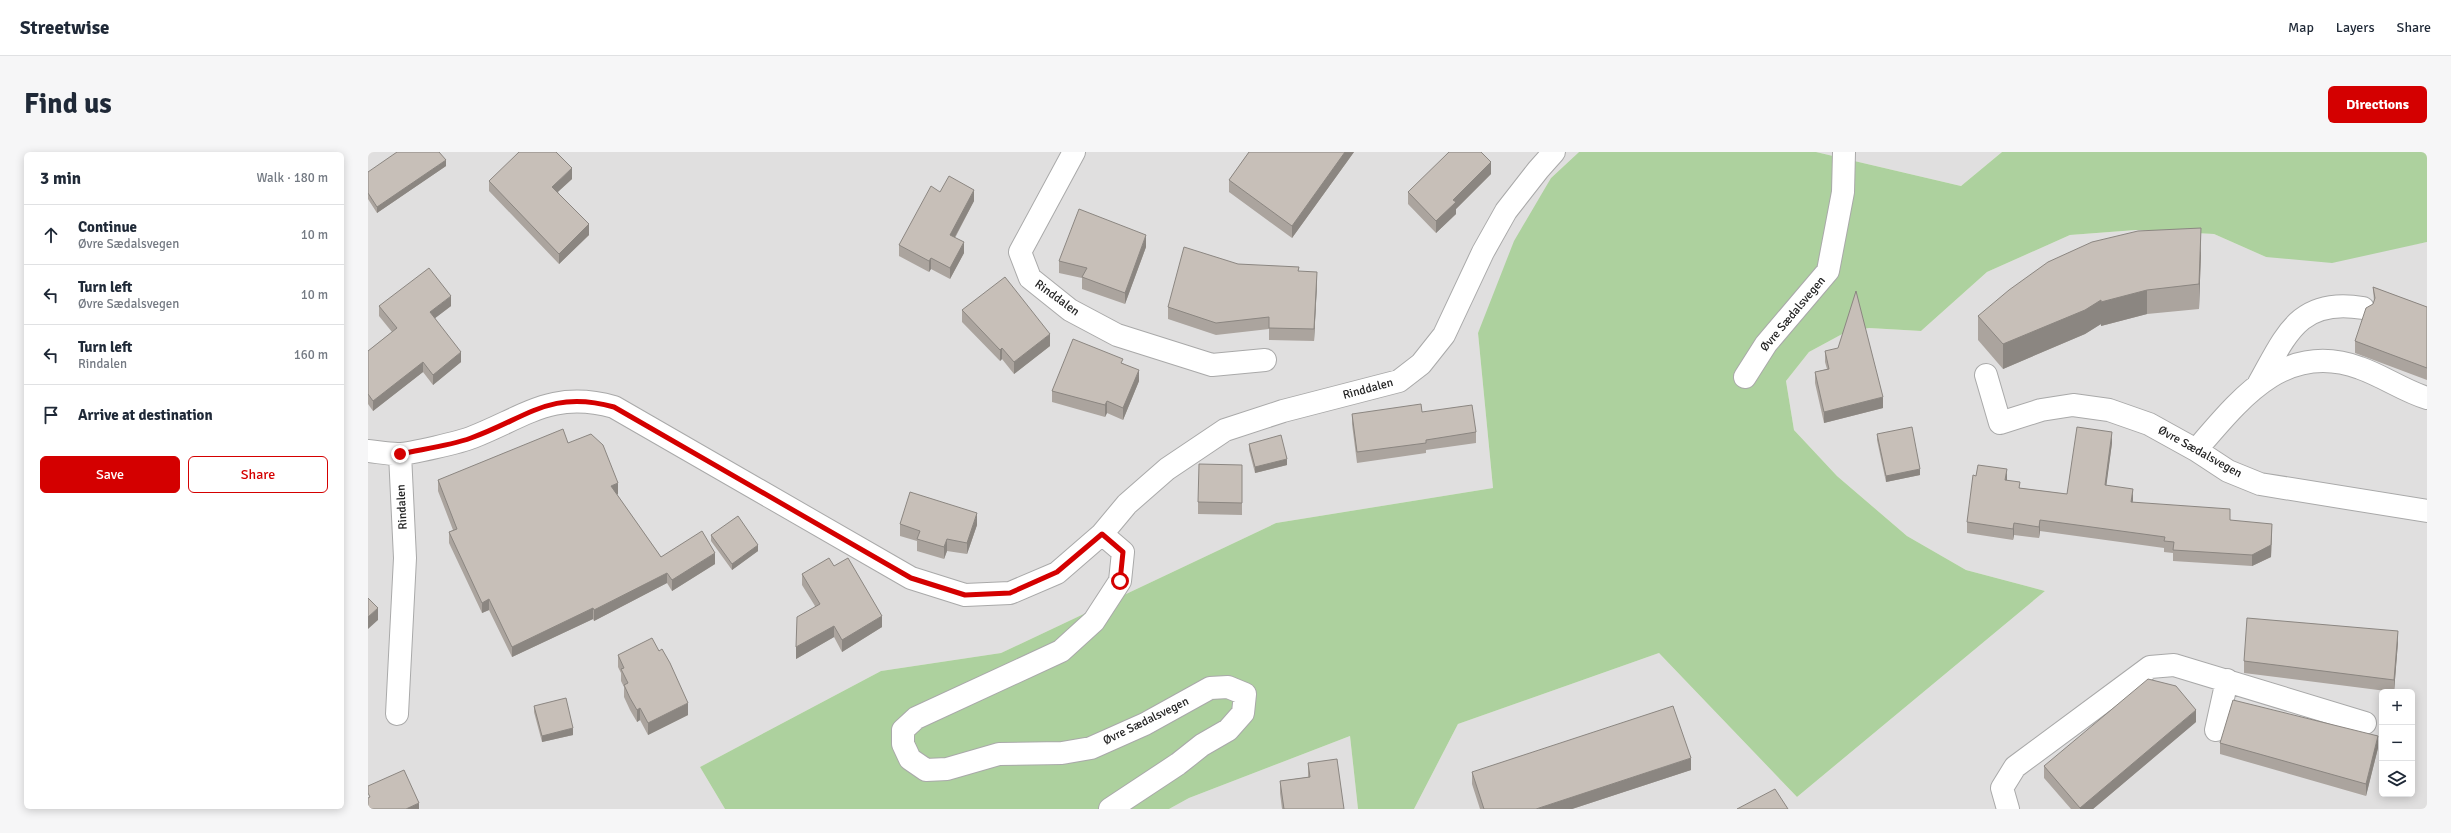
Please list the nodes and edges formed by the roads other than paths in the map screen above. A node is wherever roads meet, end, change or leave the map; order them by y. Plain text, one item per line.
1 (1074, 152) edge
2 (1554, 152) edge
3 (1844, 152) edge
4 (2363, 308) dead end
5 (1265, 360) dead end
6 (1986, 375) dead end
7 (1745, 377) dead end
8 (2258, 384) junction
9 (2427, 398) edge
10 (2196, 450) junction
11 (368, 451) edge
12 (400, 454) junction
13 (2427, 511) edge
14 (1102, 534) junction
15 (2227, 680) junction
16 (397, 714) dead end
17 (2365, 723) dead end
18 (2216, 730) dead end
19 (1110, 809) edge
20 (2008, 809) edge

1 - 5 street, Rinddalen
2 - 14 street, Rinddalen
3 - 7 street, Øvre Sædalsvegen
4 - 8 street
6 - 10 street, Øvre Sædalsvegen
8 - 9 street
8 - 10 street
10 - 13 street, Øvre Sædalsvegen
11 - 12 street
12 - 14 street
12 - 16 street, Rindalen
14 - 19 street, Øvre Sædalsvegen
15 - 17 street
15 - 18 street
15 - 20 street

